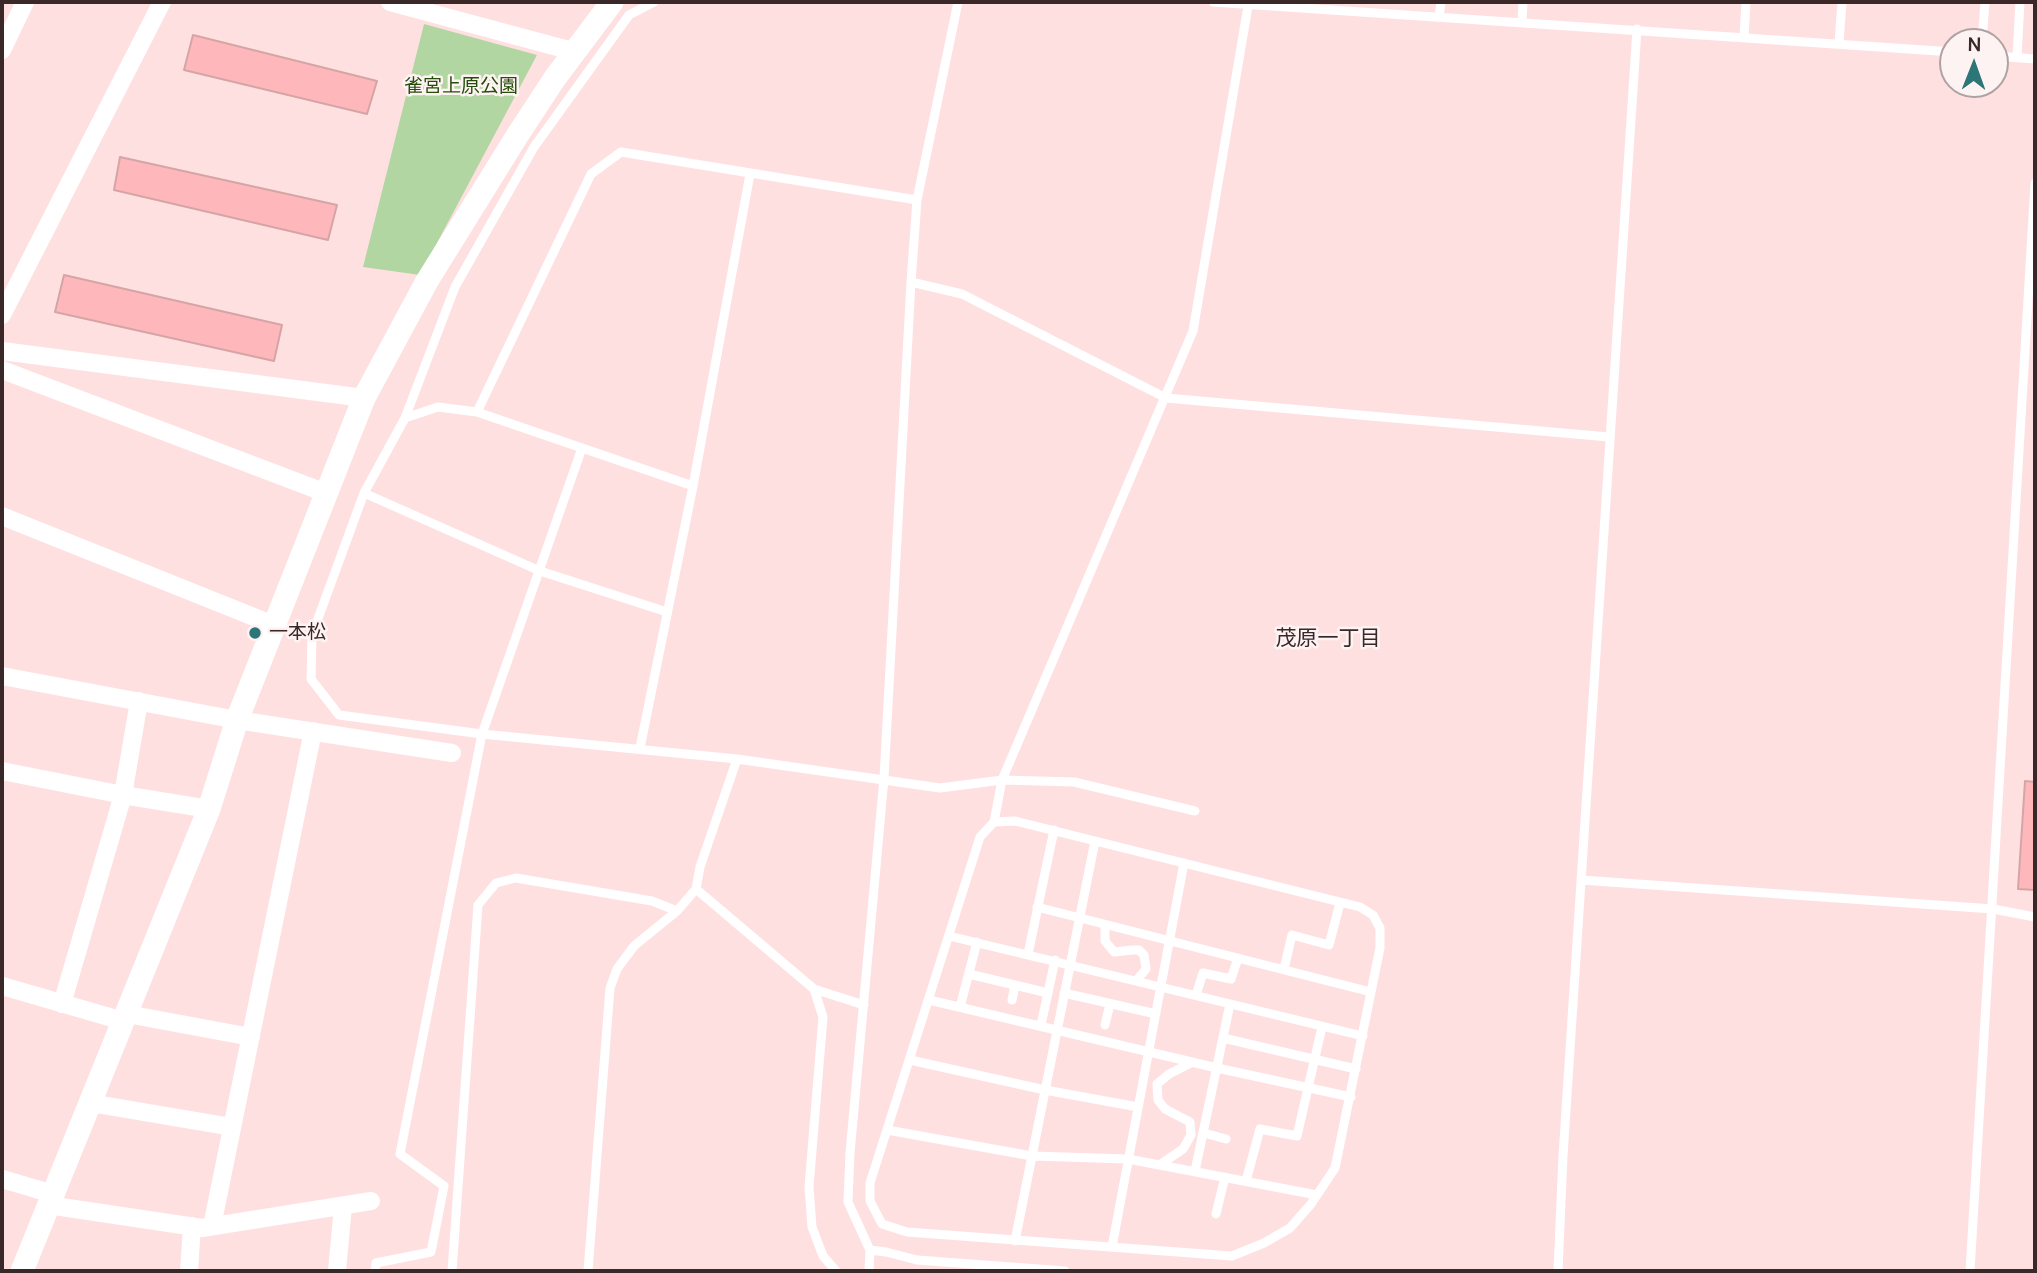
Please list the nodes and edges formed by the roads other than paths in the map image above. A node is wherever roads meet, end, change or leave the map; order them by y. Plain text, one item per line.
1 (25, 2) edge
2 (162, 2) edge
3 (390, 2) edge
4 (612, 2) edge
5 (654, 2) edge
6 (958, 2) edge
7 (1213, 2) edge
8 (1441, 2) edge
9 (1523, 2) edge
10 (1746, 2) edge
11 (1842, 2) edge
12 (1985, 2) edge
13 (2020, 2) edge
14 (1248, 6) junction
15 (1439, 18) junction
16 (1522, 22) junction
17 (1983, 28) edge
18 (1637, 29) junction
19 (1744, 37) junction
20 (1839, 43) junction
21 (2, 50) edge
22 (1939, 51) edge
23 (576, 52) junction
24 (2009, 57) edge
25 (2017, 57) junction
26 (2035, 59) edge
27 (750, 174) junction
28 (2035, 183) edge
29 (917, 200) junction
30 (911, 282) junction
31 (2, 315) edge
32 (2, 351) edge
33 (2, 370) edge
34 (364, 398) junction
35 (1166, 398) junction
36 (477, 412) junction
37 (405, 418) junction
38 (1609, 437) junction
39 (582, 448) junction
40 (693, 486) junction
41 (327, 493) junction
42 (365, 494) junction
43 (2, 516) edge
44 (540, 570) junction
45 (667, 612) junction
46 (274, 625) junction
47 (2, 676) edge
48 (139, 701) junction
49 (237, 720) junction
50 (313, 732) junction
51 (482, 734) junction
52 (640, 748) junction
53 (452, 753) dead end
54 (737, 759) junction
55 (2, 771) edge
56 (884, 778) junction
57 (1002, 780) junction
58 (123, 795) junction
59 (209, 809) junction
60 (1195, 811) dead end
61 (994, 822) junction
62 (1054, 830) junction
63 (1095, 841) junction
64 (1184, 863) junction
65 (1581, 880) junction
66 (696, 888) junction
67 (1340, 903) junction
68 (1037, 907) junction
69 (1993, 909) junction
70 (677, 911) junction
71 (2035, 917) edge
72 (1079, 918) junction
73 (1105, 925) junction
74 (949, 936) junction
75 (1170, 940) junction
76 (977, 942) junction
77 (1028, 954) junction
78 (1238, 958) junction
79 (1055, 960) junction
80 (1070, 964) junction
81 (1284, 969) junction
82 (969, 974) junction
83 (1138, 980) junction
84 (1015, 985) junction
85 (2, 986) edge
86 (1161, 986) junction
87 (814, 989) junction
88 (1371, 992) junction
89 (1048, 993) junction
90 (1065, 993) junction
91 (1196, 995) junction
92 (929, 1000) junction
93 (1012, 1000) dead end
94 (62, 1004) junction
95 (1110, 1004) junction
96 (1230, 1004) junction
97 (864, 1005) junction
98 (960, 1007) junction
99 (1156, 1014) junction
100 (125, 1018) junction
101 (1105, 1025) dead end
102 (1041, 1026) junction
103 (1322, 1027) junction
104 (1057, 1029) junction
105 (1363, 1036) junction
106 (251, 1037) junction
107 (1223, 1038) junction
108 (1149, 1052) junction
109 (909, 1060) junction
110 (1315, 1060) junction
111 (1193, 1062) junction
112 (1217, 1069) junction
113 (1356, 1069) junction
114 (1308, 1088) junction
115 (1045, 1090) junction
116 (1351, 1097) junction
117 (90, 1103) junction
118 (1138, 1107) junction
119 (232, 1127) junction
120 (887, 1130) junction
121 (1204, 1133) junction
122 (1226, 1139) dead end
123 (1032, 1156) junction
124 (1128, 1159) junction
125 (1161, 1164) junction
126 (1195, 1171) junction
127 (1225, 1177) junction
128 (2, 1179) edge
129 (1246, 1181) junction
130 (1317, 1195) junction
131 (50, 1199) junction
132 (371, 1201) dead end
133 (343, 1206) junction
134 (1216, 1214) dead end
135 (192, 1226) junction
136 (212, 1226) junction
137 (1015, 1241) junction
138 (1112, 1247) junction
139 (870, 1250) junction
140 (22, 1271) edge
141 (189, 1271) edge
142 (337, 1271) edge
143 (375, 1271) edge
144 (452, 1271) edge
145 (588, 1271) edge
146 (836, 1271) edge
147 (869, 1271) edge
148 (1065, 1271) edge
149 (1558, 1271) edge
150 (1970, 1271) edge

1 - 21 street
2 - 31 street
3 - 23 street
4 - 23 street
5 - 37 lane
6 - 29 lane
7 - 14 lane
8 - 15 lane
9 - 16 lane
10 - 19 lane
11 - 20 lane
12 - 17 lane
13 - 25 lane
14 - 15 lane
14 - 35 lane
15 - 16 lane
16 - 18 lane
18 - 19 lane
18 - 38 lane
19 - 20 lane
20 - 22 lane
23 - 34 street
24 - 25 lane
25 - 26 lane
27 - 29 lane
27 - 36 lane
27 - 40 lane
28 - 69 lane
29 - 30 lane
30 - 35 lane
30 - 56 lane
32 - 34 street
33 - 41 street
34 - 41 street
35 - 38 lane
35 - 57 lane
36 - 37 lane
36 - 39 lane
37 - 42 lane
38 - 65 lane
39 - 40 lane
39 - 44 lane
40 - 45 lane
41 - 46 street
42 - 44 lane
42 - 51 lane
43 - 46 street
44 - 45 lane
44 - 51 lane
45 - 52 lane
46 - 49 street
47 - 48 street
48 - 49 street
48 - 58 street
49 - 50 street
49 - 59 street
50 - 53 street
50 - 106 street
51 - 52 lane
51 - 143 lane
52 - 54 lane
54 - 56 lane
54 - 66 lane
55 - 58 street
56 - 57 lane
56 - 97 lane
57 - 60 lane
57 - 61 lane
58 - 59 street
58 - 94 street
59 - 100 street
61 - 62 lane
61 - 74 lane
62 - 63 lane
62 - 68 lane
63 - 64 lane
63 - 72 lane
64 - 67 lane
64 - 75 lane
65 - 69 lane
65 - 149 lane
66 - 70 lane
66 - 87 lane
67 - 81 lane
67 - 88 lane
68 - 72 lane
68 - 77 lane
69 - 71 lane
69 - 150 lane
70 - 144 lane
70 - 145 lane
72 - 73 lane
72 - 80 lane
73 - 75 lane
73 - 83 lane
74 - 76 lane
74 - 92 lane
75 - 78 lane
75 - 86 lane
76 - 77 lane
76 - 82 lane
77 - 79 lane
78 - 81 lane
78 - 91 lane
79 - 80 lane
79 - 89 lane
80 - 83 lane
80 - 90 lane
81 - 88 lane
82 - 84 lane
82 - 98 lane
83 - 86 lane
84 - 89 lane
84 - 93 lane
85 - 94 street
86 - 91 lane
86 - 99 lane
87 - 97 lane
87 - 146 lane
88 - 105 lane
89 - 102 lane
90 - 95 lane
90 - 104 lane
91 - 96 lane
92 - 98 lane
92 - 109 lane
94 - 100 street
95 - 99 lane
95 - 101 lane
96 - 103 lane
96 - 107 lane
97 - 139 lane
98 - 102 lane
99 - 108 lane
100 - 106 street
100 - 117 street
102 - 104 lane
103 - 105 lane
103 - 110 lane
104 - 108 lane
104 - 115 lane
105 - 113 lane
106 - 119 street
107 - 110 lane
107 - 112 lane
108 - 111 lane
108 - 118 lane
109 - 115 lane
109 - 120 lane
110 - 113 lane
110 - 114 lane
111 - 112 lane
111 - 125 lane
112 - 114 lane
112 - 121 lane
113 - 116 lane
114 - 116 lane
114 - 129 lane
115 - 118 lane
115 - 123 lane
116 - 130 lane
117 - 119 street
117 - 131 street
118 - 124 lane
119 - 136 street
120 - 123 lane
120 - 137 lane
121 - 122 lane
121 - 126 lane
123 - 124 lane
123 - 137 lane
124 - 125 lane
124 - 138 lane
125 - 126 lane
126 - 127 lane
127 - 129 lane
127 - 134 lane
128 - 131 street
129 - 130 lane
130 - 138 lane
131 - 135 street
131 - 140 street
132 - 133 street
133 - 136 street
133 - 142 street
135 - 136 street
135 - 141 street
137 - 138 lane
139 - 147 lane
139 - 148 lane

